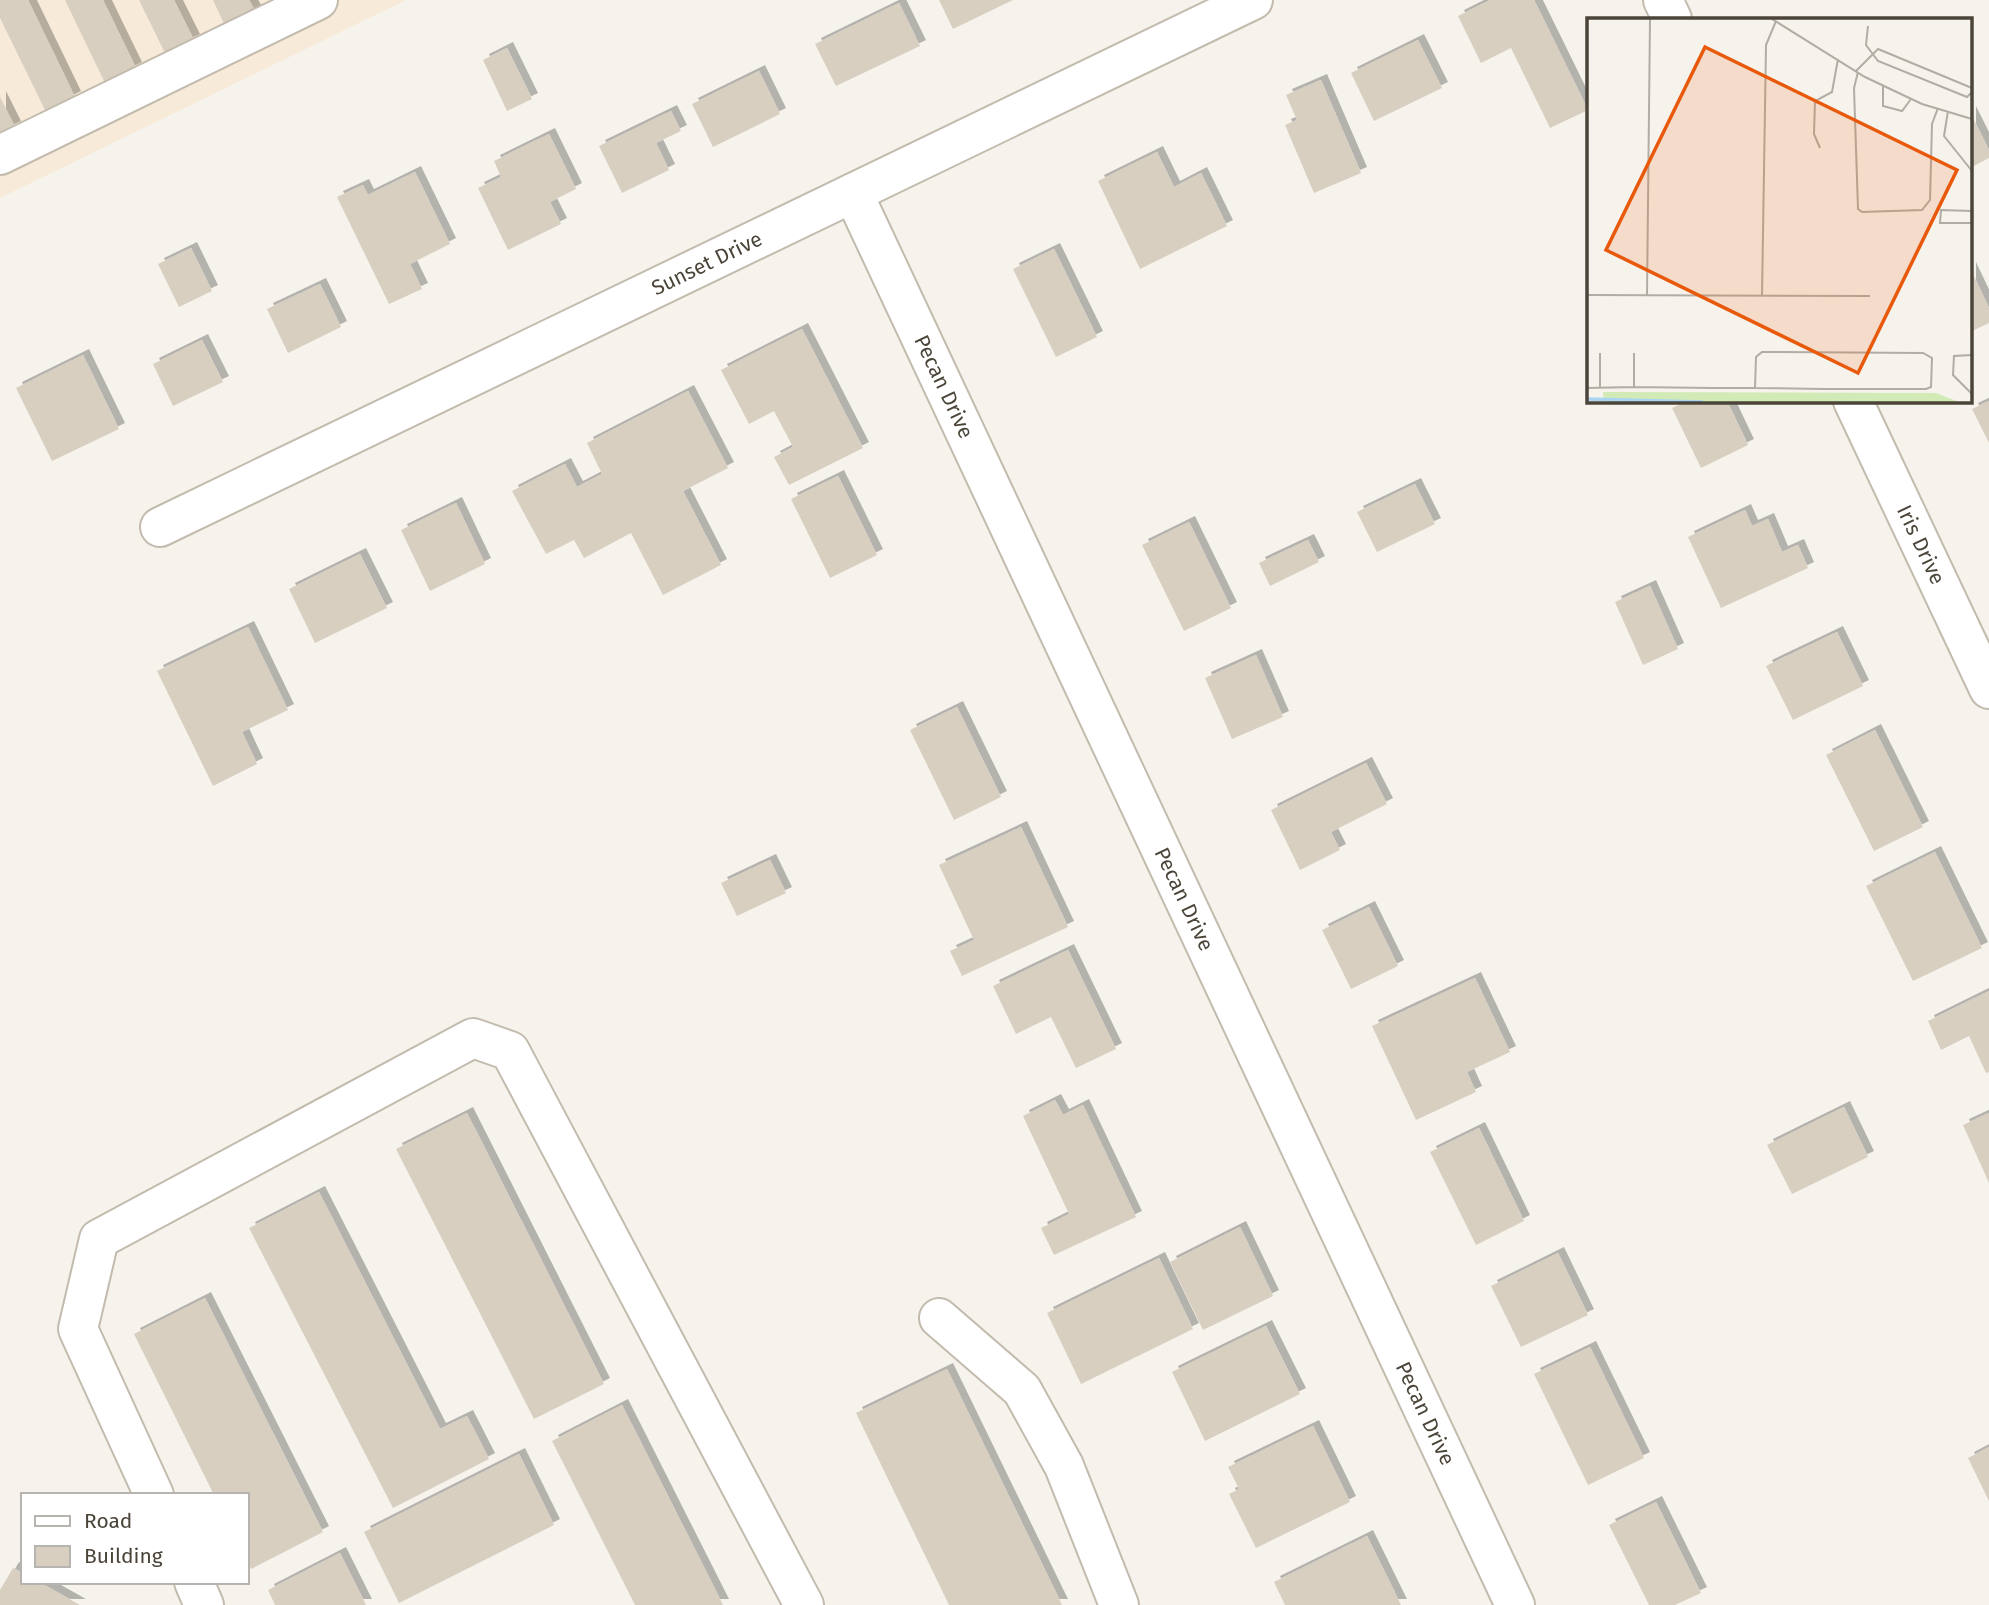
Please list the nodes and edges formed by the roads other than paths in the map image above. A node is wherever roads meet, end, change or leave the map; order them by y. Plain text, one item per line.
1 (318, 0) edge
2 (1253, 0) edge
3 (1663, 0) edge
4 (1672, 18) edge
5 (0, 155) edge
6 (853, 193) junction
7 (1853, 402) edge
8 (160, 527) dead end
9 (1989, 689) edge
10 (939, 1318) dead end
11 (153, 1493) edge
12 (195, 1584) edge
13 (204, 1605) edge
14 (804, 1605) edge
15 (1119, 1605) edge
16 (1515, 1605) edge

1 - 5 street
2 - 6 street, Sunset Drive
3 - 4 street
6 - 8 street, Sunset Drive
6 - 16 street, Pecan Drive
7 - 9 street, Iris Drive
10 - 15 street
11 - 14 street
12 - 13 street

